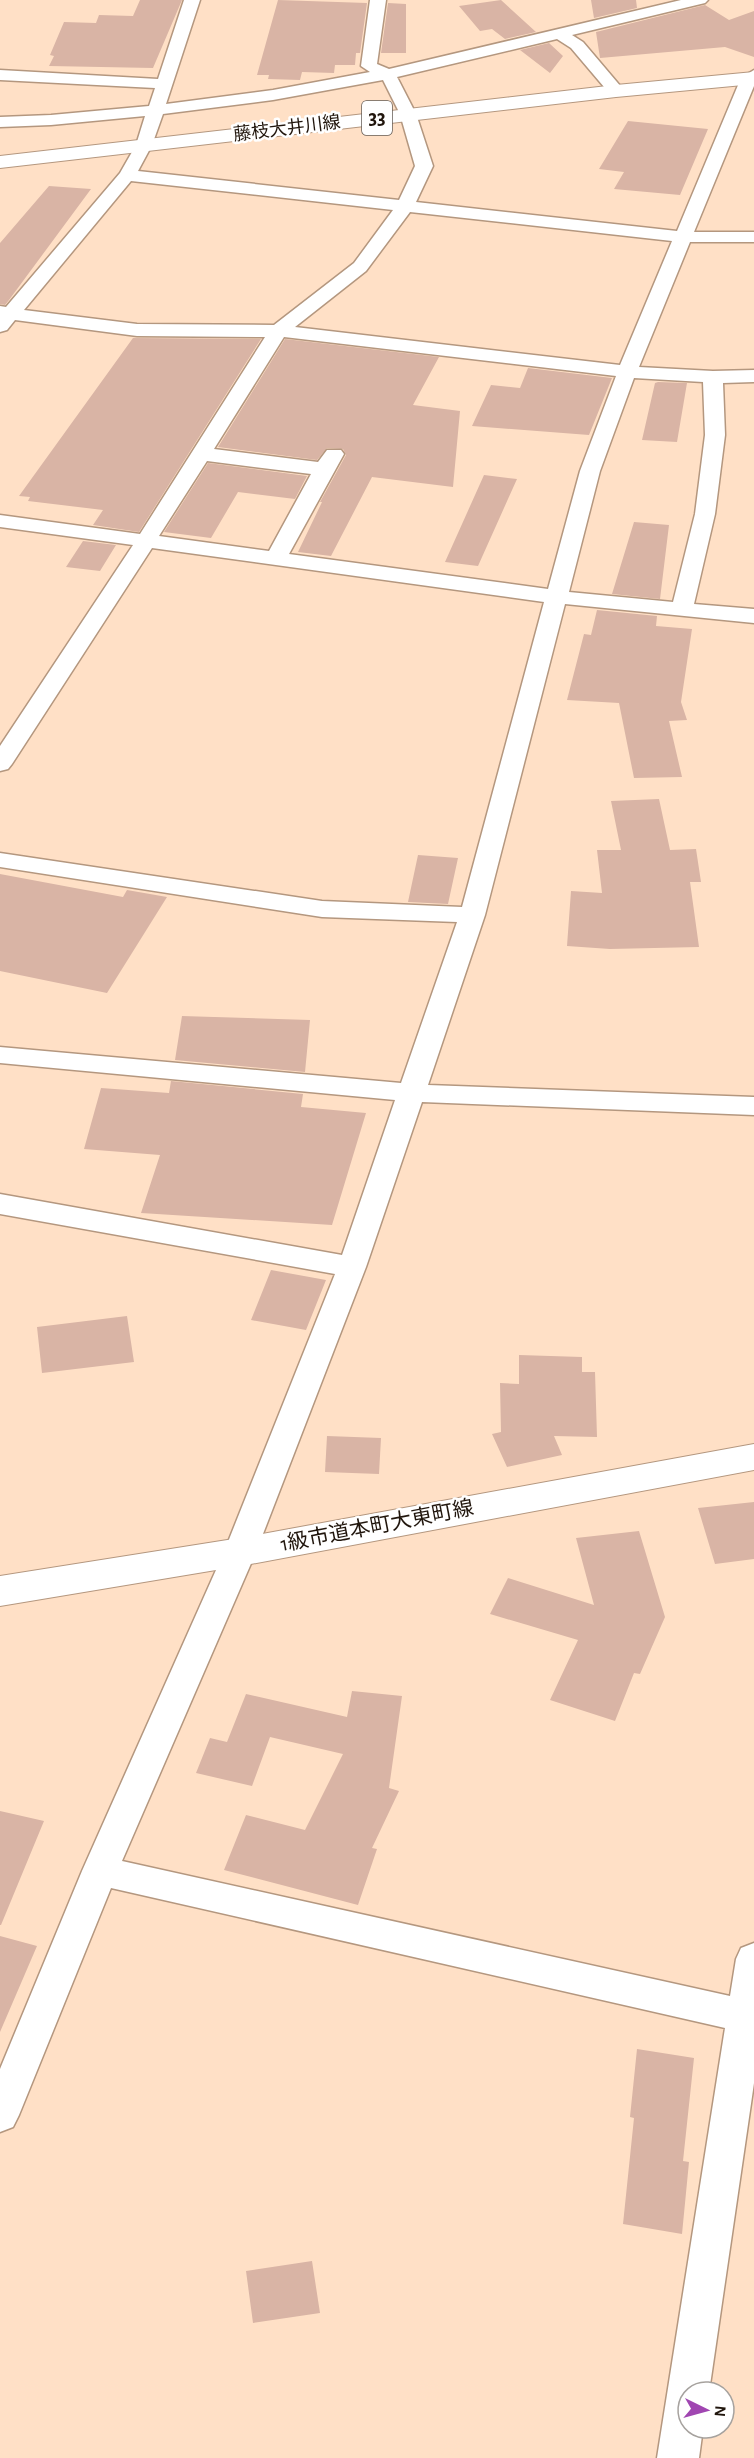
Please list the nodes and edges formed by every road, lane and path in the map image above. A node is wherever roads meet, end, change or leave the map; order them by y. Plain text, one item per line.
1 (192, 0) edge
2 (378, 0) edge
3 (700, 0) edge
4 (583, 9) dead end
5 (582, 26) junction
6 (559, 33) junction
7 (387, 74) junction
8 (0, 75) edge
9 (752, 77) edge
10 (164, 84) junction
11 (616, 91) junction
12 (155, 110) junction
13 (408, 114) junction
14 (0, 122) edge
15 (144, 146) junction
16 (0, 162) edge
17 (127, 175) junction
18 (405, 206) junction
19 (684, 237) junction
20 (754, 237) edge
21 (3, 317) edge
22 (278, 332) junction
23 (627, 372) junction
24 (754, 376) edge
25 (713, 377) junction
26 (201, 454) junction
27 (0, 521) edge
28 (146, 541) junction
29 (276, 559) junction
30 (558, 597) junction
31 (682, 610) junction
32 (754, 616) edge
33 (0, 764) edge
34 (0, 860) edge
35 (472, 915) junction
36 (0, 1055) edge
37 (410, 1093) junction
38 (754, 1106) edge
39 (0, 1204) edge
40 (352, 1267) junction
41 (754, 1456) edge
42 (240, 1552) junction
43 (0, 1592) edge
44 (100, 1871) junction
45 (754, 1959) edge
46 (750, 2017) edge
47 (0, 2115) edge
48 (678, 2458) edge

1 - 10 street
2 - 7 street
3 - 5 street
4 - 5 street
5 - 6 street
6 - 7 street
6 - 11 street
7 - 12 street
7 - 13 street
8 - 10 street
9 - 11 main road, 藤枝大井川線 / 33
9 - 19 street
10 - 12 street
11 - 13 main road, 藤枝大井川線 / 33
12 - 14 street
12 - 15 street
13 - 15 main road, 藤枝大井川線 / 33
13 - 18 street
15 - 16 main road, 藤枝大井川線 / 33
15 - 17 street
17 - 18 street
17 - 21 street
18 - 19 street
18 - 22 street
19 - 20 street
19 - 23 street
21 - 22 street
22 - 23 street
22 - 26 street
23 - 25 street
23 - 30 street
24 - 25 street
25 - 31 street
26 - 28 street
26 - 29 street
27 - 28 street
28 - 29 street
28 - 33 street
29 - 30 street
30 - 31 street
30 - 35 street
31 - 32 street
34 - 35 street
35 - 37 street
36 - 37 street
37 - 38 street
37 - 40 street
39 - 40 street
40 - 42 street
41 - 42 main road, 1級市道本町大東町線
42 - 43 main road, 1級市道本町大東町線
42 - 44 street
44 - 46 street
44 - 47 street
45 - 46 street
46 - 48 street

